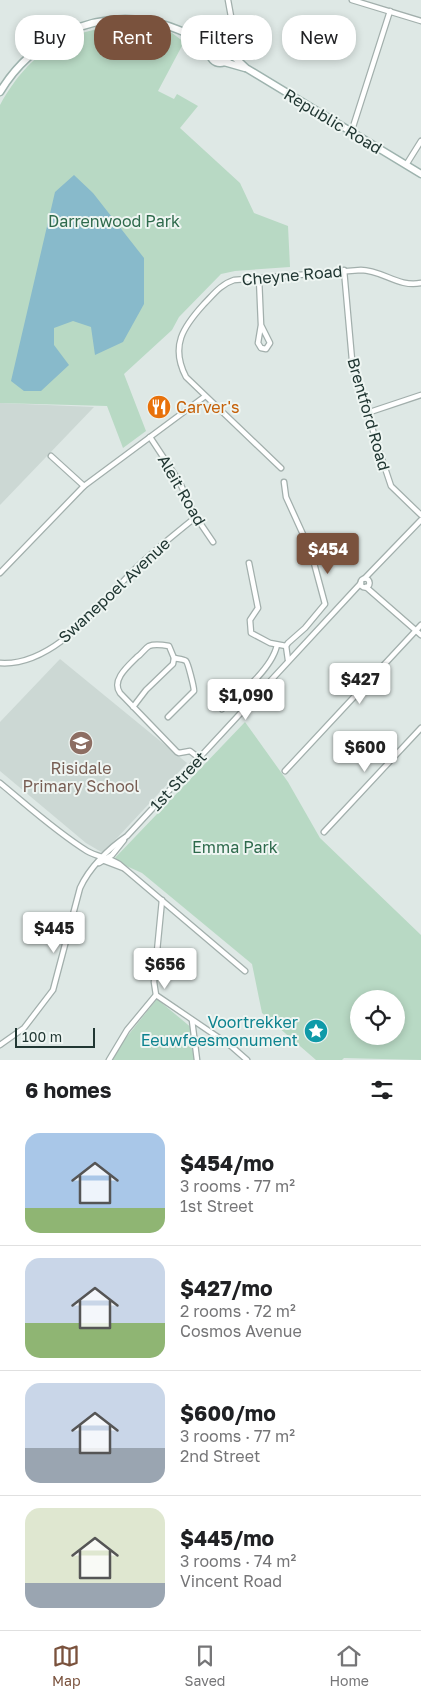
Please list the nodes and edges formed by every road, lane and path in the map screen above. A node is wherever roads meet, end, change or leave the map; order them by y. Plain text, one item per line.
1 (228, 0) edge
2 (352, 0) edge
3 (390, 11) junction
4 (231, 15) edge
5 (421, 21) edge
6 (181, 30) edge
7 (214, 60) edge
8 (227, 60) edge
9 (238, 60) edge
10 (224, 62) junction
11 (246, 68) junction
12 (0, 92) edge
13 (352, 133) junction
14 (421, 141) edge
15 (406, 165) junction
16 (421, 174) edge
17 (344, 270) junction
18 (259, 278) junction
19 (421, 283) edge
20 (261, 325) junction
21 (421, 395) edge
22 (204, 397) junction
23 (368, 413) junction
24 (150, 437) junction
25 (52, 456) dead end
26 (281, 468) dead end
27 (284, 482) dead end
28 (84, 486) junction
29 (421, 515) edge
30 (196, 517) junction
31 (421, 520) edge
32 (214, 542) dead end
33 (249, 563) dead end
34 (0, 572) edge
35 (366, 583) junction
36 (421, 625) edge
37 (416, 631) junction
38 (421, 635) edge
39 (277, 645) junction
40 (286, 646) junction
41 (174, 658) junction
42 (288, 660) junction
43 (0, 663) edge
44 (133, 706) junction
45 (222, 709) dead end
46 (168, 717) dead end
47 (421, 728) edge
48 (199, 758) junction
49 (285, 771) dead end
50 (0, 783) edge
51 (324, 832) dead end
52 (102, 859) junction
53 (162, 900) junction
54 (245, 971) dead end
55 (156, 995) junction
56 (192, 1020) junction
57 (0, 1045) edge
58 (109, 1060) edge
59 (197, 1060) edge
60 (247, 1060) edge

1 - 4 street
2 - 3 street
3 - 5 street
3 - 13 street
6 - 12 main road
7 - 10 main road
8 - 10 main road
9 - 11 main road, Republic Road
10 - 11 main road, Republic Road
11 - 13 main road, Republic Road
13 - 15 main road, Republic Road
14 - 15 street
15 - 16 main road, Republic Road
17 - 18 street, Cheyne Road
17 - 19 street, Cheyne Road
17 - 23 street, Brentford Road
18 - 20 street
18 - 22 street, Cheyne Road
20 - 20 street
21 - 23 street
22 - 24 street
22 - 26 street, Cheyne Road
23 - 29 street, Brentford Road
24 - 28 street
24 - 30 street, Aleit Road
25 - 28 street
27 - 40 street
28 - 34 street
30 - 32 street, Aleit Road
30 - 43 street, Swanepoel Avenue
31 - 35 street, 1st Street
33 - 39 street
35 - 37 street
35 - 42 street, 1st Street
36 - 37 street
37 - 38 street
37 - 49 street
39 - 40 street
39 - 45 street
40 - 42 street
41 - 44 street
41 - 44 street
41 - 46 street
42 - 48 street, 1st Street
44 - 48 street
47 - 51 street
48 - 52 street, 1st Street
50 - 52 street
52 - 53 street
52 - 57 street, 1st Street
53 - 54 street
53 - 55 street
55 - 56 street
55 - 58 street
56 - 59 street
56 - 60 street

